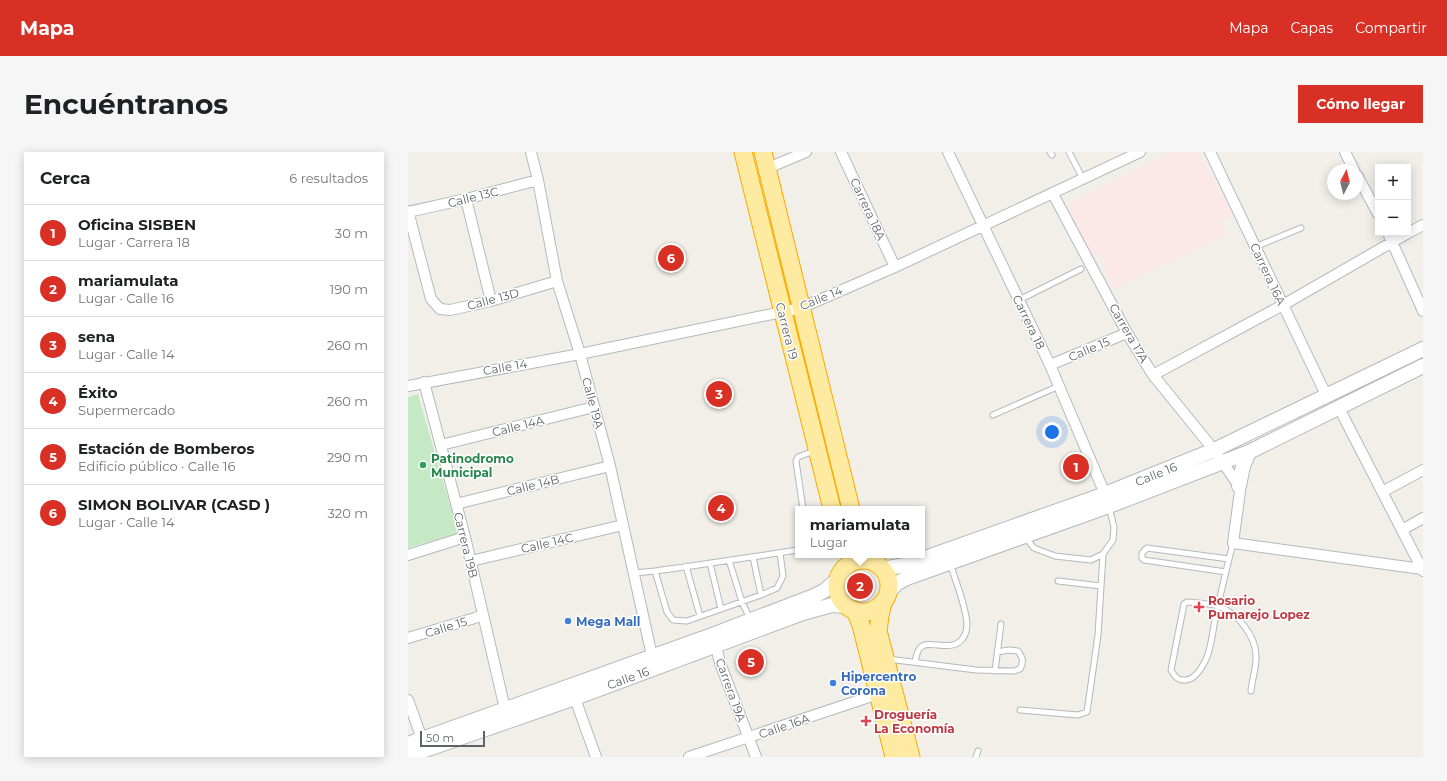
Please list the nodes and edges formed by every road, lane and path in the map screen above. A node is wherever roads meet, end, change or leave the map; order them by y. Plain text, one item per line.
1 (531, 152) edge
2 (743, 152) edge
3 (763, 152) edge
4 (806, 152) edge
5 (841, 152) edge
6 (948, 152) edge
7 (1069, 152) edge
8 (1140, 152) edge
9 (1210, 152) edge
10 (1345, 152) edge
11 (1351, 164) edge
12 (766, 169) junction
13 (1083, 179) junction
14 (538, 180) junction
15 (1363, 186) edge
16 (1053, 194) junction
17 (466, 199) junction
18 (1375, 208) edge
19 (408, 212) edge
20 (1423, 225) edge
21 (983, 226) junction
22 (1301, 228) dead end
23 (1411, 231) edge
24 (1390, 237) edge
25 (1256, 247) junction
26 (895, 267) junction
27 (1081, 269) dead end
28 (557, 281) junction
29 (1019, 300) junction
30 (491, 302) junction
31 (1283, 305) junction
32 (801, 308) junction
33 (1423, 311) edge
34 (782, 312) junction
35 (1127, 333) junction
36 (1423, 349) edge
37 (580, 354) junction
38 (1050, 365) junction
39 (1423, 366) edge
40 (1152, 375) junction
41 (424, 382) junction
42 (408, 386) edge
43 (1059, 386) junction
44 (1327, 397) junction
45 (594, 407) junction
46 (1339, 408) junction
47 (993, 415) dead end
48 (441, 445) junction
49 (817, 450) junction
50 (1249, 452) junction
51 (1218, 456) junction
52 (610, 466) junction
53 (1423, 470) edge
54 (1239, 486) junction
55 (1382, 492) junction
56 (1107, 500) junction
57 (456, 504) junction
58 (803, 506) edge
59 (831, 506) edge
60 (850, 506) edge
61 (1423, 518) edge
62 (623, 525) junction
63 (1402, 530) junction
64 (1024, 536) junction
65 (465, 537) junction
66 (1233, 543) junction
67 (795, 550) edge
68 (780, 553) junction
69 (1103, 554) junction
70 (408, 556) edge
71 (753, 557) junction
72 (842, 558) edge
73 (1229, 559) junction
74 (729, 560) junction
75 (470, 561) junction
76 (870, 561) edge
77 (950, 562) junction
78 (710, 563) junction
79 (686, 566) junction
80 (1422, 570) edge
81 (655, 571) junction
82 (1226, 572) junction
83 (634, 573) junction
84 (839, 577) junction
85 (1058, 581) dead end
86 (1101, 586) junction
87 (761, 595) junction
88 (885, 598) junction
89 (742, 602) junction
90 (1218, 606) junction
91 (851, 608) junction
92 (722, 609) junction
93 (483, 614) junction
94 (700, 616) junction
95 (750, 620) junction
96 (1001, 624) dead end
97 (408, 638) edge
98 (716, 646) junction
99 (997, 652) junction
100 (652, 656) junction
101 (885, 658) junction
102 (915, 662) junction
103 (995, 671) junction
104 (573, 691) junction
105 (1251, 691) dead end
106 (878, 694) junction
107 (408, 700) edge
108 (505, 709) junction
109 (1020, 710) dead end
110 (749, 738) junction
111 (408, 744) edge
112 (426, 748) edge
113 (978, 751) dead end
114 (408, 756) edge
115 (596, 757) edge
116 (690, 757) edge
117 (756, 757) edge
118 (894, 757) edge
119 (911, 757) edge
120 (976, 757) edge

1 - 14 street, Calle 19A
2 - 34 highway, Carrera 19
3 - 12 highway, Carrera 19
4 - 12 street
5 - 26 street, Carrera 18A
6 - 21 street, Carrera 18
7 - 13 lane
8 - 13 street, Calle 14
9 - 25 street, Carrera 16A
10 - 11 street
12 - 32 highway, Carrera 19
13 - 16 street, Calle 14
14 - 17 street, Calle 13C
14 - 28 street, Calle 19A
15 - 18 street
16 - 21 street, Calle 14
16 - 35 street, Carrera 17A
17 - 19 street, Calle 13C
17 - 30 street
19 - 30 street, Calle 13D
20 - 23 street
21 - 26 street, Calle 14
21 - 29 street, Carrera 18
22 - 25 lane
24 - 31 street
24 - 33 street
25 - 31 street, Carrera 16A
26 - 32 street, Calle 14
27 - 29 lane
28 - 30 street, Calle 13D
28 - 37 street, Calle 19A
29 - 38 street, Carrera 18
31 - 40 street
31 - 44 street, Carrera 16A
32 - 34 street, Calle 14
32 - 60 highway, Carrera 19
34 - 37 street, Calle 14
34 - 49 highway, Carrera 19
35 - 38 street, Calle 15
35 - 40 street, Carrera 17A
36 - 44 main road, Calle 16
37 - 41 street, Calle 14
37 - 45 street, Calle 19A
38 - 43 street, Carrera 18
39 - 46 main road, Calle 16
40 - 51 street, Carrera 17A
41 - 42 street, Calle 14
41 - 48 street, Carrera 19B
43 - 47 lane
43 - 56 street, Carrera 18
44 - 51 main road, Calle 16
45 - 48 street, Calle 14A
45 - 52 street, Calle 19A
46 - 50 main road, Calle 16
46 - 55 street
48 - 57 street, Carrera 19B
49 - 58 lane
49 - 59 highway, Carrera 19
50 - 51 main road, Calle 16
50 - 54 main road
51 - 54 street, Carrera 17A
51 - 56 main road, Calle 16
52 - 57 street, Calle 14B
52 - 62 street, Calle 19A
53 - 55 street
54 - 66 street
55 - 63 street
56 - 64 main road, Calle 16
56 - 69 lane
56 - 76 main road, Calle 16
57 - 65 street, Carrera 19B
61 - 63 street
62 - 75 street, Calle 14C
62 - 83 street, Calle 19A
63 - 80 street
64 - 69 lane
64 - 77 main road, Calle 16
65 - 70 street
65 - 75 street, Carrera 19B
66 - 73 lane
66 - 80 street
67 - 68 lane
68 - 71 lane
68 - 87 lane
69 - 86 lane
71 - 74 lane
71 - 87 lane
72 - 84 highway
73 - 82 lane
73 - 82 lane
74 - 78 lane
74 - 89 lane
75 - 93 street, Carrera 19B
76 - 84 highway
76 - 88 highway
77 - 88 main road, Calle 16
77 - 102 lane
78 - 79 lane
78 - 92 lane
79 - 81 lane
79 - 94 lane
81 - 83 lane
81 - 94 lane
82 - 90 lane
83 - 100 street, Calle 19A
84 - 91 highway
84 - 95 main road, Calle 16
85 - 86 lane
86 - 109 lane
87 - 89 lane
88 - 91 highway
88 - 101 highway
89 - 92 lane
89 - 95 lane
90 - 90 lane
90 - 105 lane
91 - 98 main road, Calle 16
91 - 106 highway
92 - 94 lane
93 - 97 street, Calle 15
93 - 108 street, Carrera 19B
95 - 100 main road, Calle 16
96 - 99 lane
98 - 104 main road, Calle 16
98 - 110 street, Carrera 19A
99 - 103 lane
99 - 103 lane
100 - 104 main road, Calle 16
101 - 102 lane
101 - 119 highway
102 - 103 lane
104 - 108 main road, Calle 16
104 - 112 main road, Calle 16
104 - 115 street
106 - 110 street, Calle 16A
106 - 118 highway
107 - 112 street
108 - 112 main road, Calle 16
110 - 116 street, Calle 16A
110 - 117 street, Carrera 19A
111 - 112 main road, Calle 16
112 - 114 main road, Calle 16
113 - 120 lane

